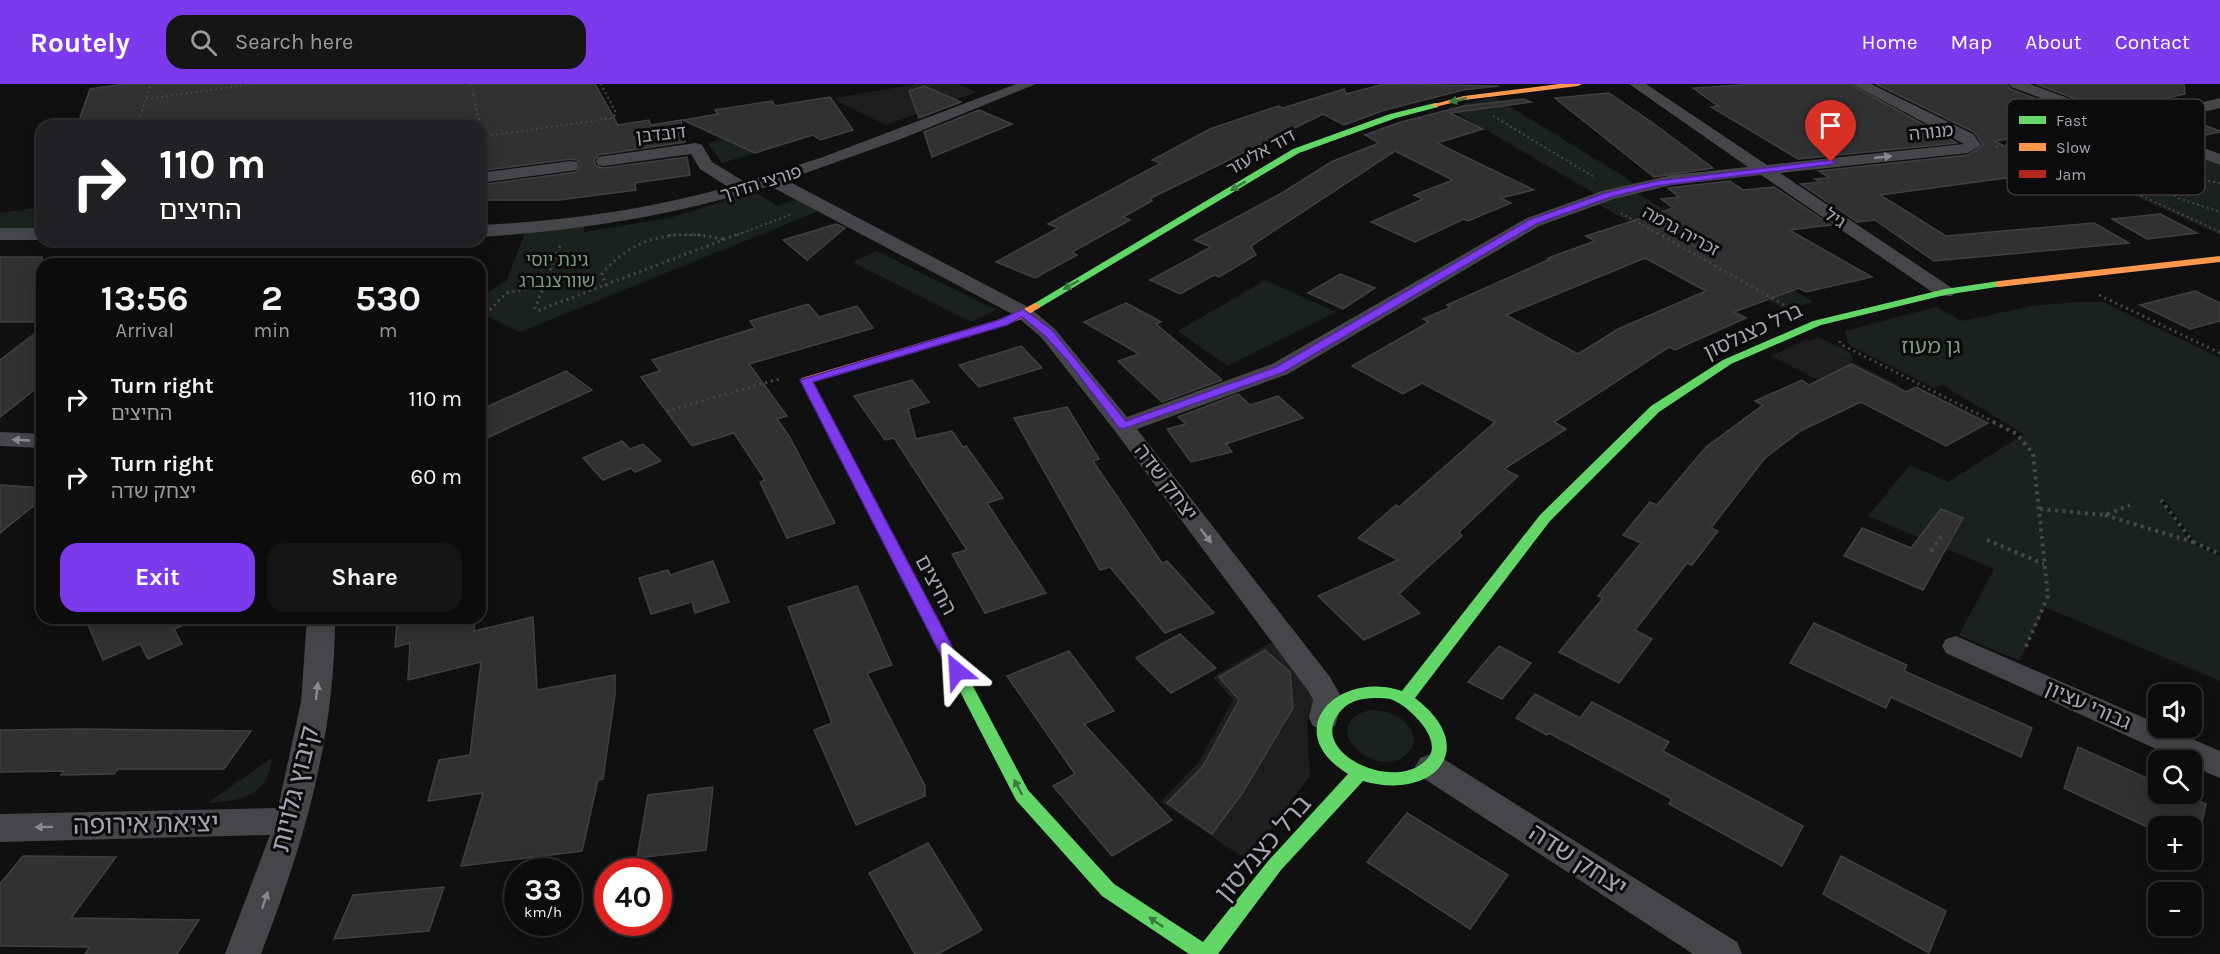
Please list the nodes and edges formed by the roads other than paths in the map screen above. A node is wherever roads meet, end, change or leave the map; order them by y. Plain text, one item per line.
1 (1029, 84) edge
2 (1578, 84) edge
3 (1636, 84) edge
4 (1860, 84) edge
5 (2016, 84) edge
6 (2056, 99) edge
7 (2220, 102) edge
8 (2205, 105) edge
9 (2205, 154) edge
10 (2220, 160) edge
11 (604, 161) dead end
12 (571, 166) dead end
13 (1762, 170) junction
14 (486, 177) edge
15 (772, 180) junction
16 (744, 189) junction
17 (486, 231) edge
18 (0, 234) edge
19 (36, 234) edge
20 (2220, 259) edge
21 (1945, 292) junction
22 (1023, 312) junction
23 (1123, 426) junction
24 (0, 439) edge
25 (36, 441) edge
26 (321, 624) edge
27 (1956, 646) dead end
28 (1405, 699) junction
29 (1324, 718) junction
30 (2220, 765) edge
31 (1431, 767) junction
32 (1359, 774) junction
33 (292, 821) junction
34 (0, 828) edge
35 (243, 954) edge
36 (1205, 954) edge
37 (1724, 954) edge

1 - 15 street, פורצי הדרך
2 -> 22 street, דוד אלעזר
3 - 13 street, גיל
13 -> 4 street, מנורה
5 - 6 street
7 - 8 street
9 - 10 street
11 - 16 street, דובדבן
12 - 14 street
13 - 21 street, גיל
13 - 23 street, מנורה
15 - 16 street, פורצי הדרך
15 - 22 street, יצחק שדה
16 - 17 street, פורצי הדרך
18 - 19 street
20 - 21 street, ברל כצנלסון
21 - 28 street, ברל כצנלסון
22 - 23 street, יצחק שדה
36 -> 22 street, החיצים
23 -> 29 street, יצחק שדה
25 -> 24 street
33 -> 26 street, קיבוץ גלויות
27 - 30 street, גבורי עציון
28 - 29 street
28 - 31 street
29 - 32 street
31 - 32 street
31 - 37 street, יצחק שדה
32 - 36 street, ברל כצנלסון
33 -> 34 street, יציאת אירופה
35 -> 33 street, קיבוץ גלויות

